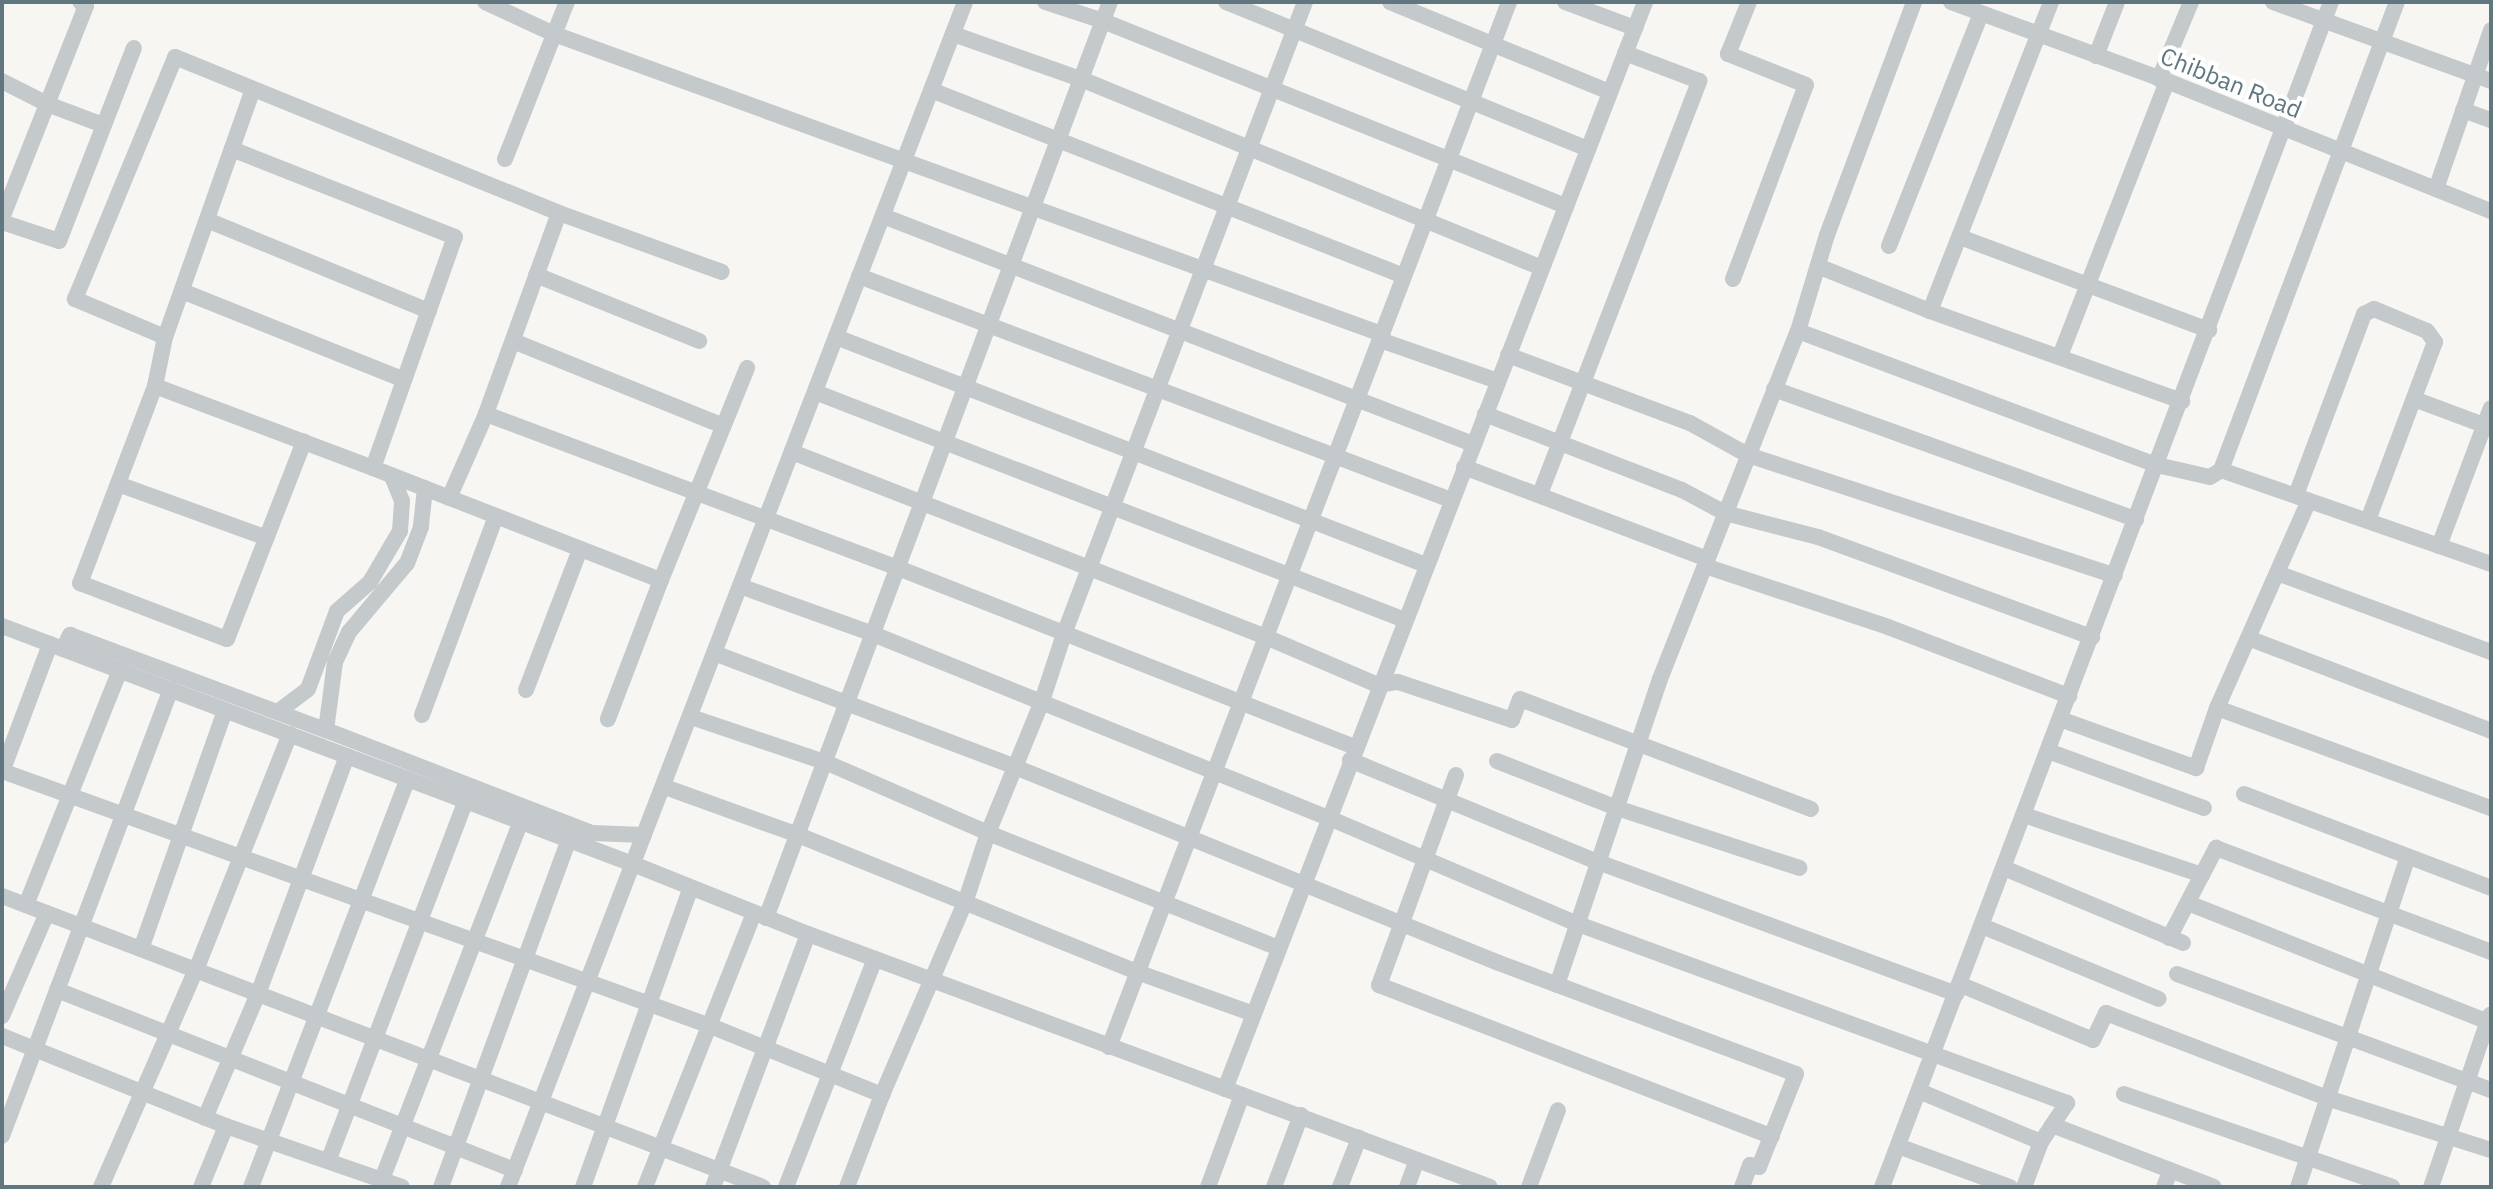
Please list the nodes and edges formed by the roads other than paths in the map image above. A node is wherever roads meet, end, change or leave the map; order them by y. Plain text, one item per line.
1 (80, 2) edge
2 (485, 2) edge
3 (567, 2) edge
4 (965, 2) edge
5 (1045, 2) edge
6 (1110, 2) edge
7 (1226, 2) edge
8 (1305, 2) edge
9 (1390, 2) edge
10 (1509, 2) edge
11 (1565, 2) edge
12 (1645, 2) edge
13 (1749, 2) edge
14 (1914, 2) edge
15 (2051, 2) edge
16 (2191, 2) edge
17 (2273, 2) edge
18 (2331, 2) edge
19 (2397, 2) edge
20 (2114, 3) edge
21 (1961, 4) edge
22 (1981, 14) junction
23 (1103, 21) junction
24 (2323, 21) junction
25 (1635, 28) junction
26 (1294, 30) junction
27 (2491, 30) edge
28 (554, 34) junction
29 (953, 34) junction
30 (2039, 36) junction
31 (1494, 41) junction
32 (2381, 43) junction
33 (134, 48) dead end
34 (1625, 53) junction
35 (2096, 56) junction
36 (2483, 78) edge
37 (1081, 79) junction
38 (2163, 80) junction
39 (2, 81) edge
40 (253, 89) junction
41 (1272, 89) junction
42 (931, 90) junction
43 (1609, 92) junction
44 (1472, 100) junction
45 (47, 104) junction
46 (2463, 110) junction
47 (2491, 120) edge
48 (103, 125) junction
49 (2282, 129) junction
50 (1058, 139) junction
51 (232, 149) junction
52 (1249, 149) junction
53 (1588, 149) junction
54 (2342, 154) junction
55 (505, 159) dead end
56 (1449, 159) junction
57 (904, 160) junction
58 (2436, 189) junction
59 (1033, 206) junction
60 (1566, 206) junction
61 (1227, 207) junction
62 (2491, 211) edge
63 (559, 213) junction
64 (883, 216) junction
65 (2, 220) edge
66 (207, 220) junction
67 (1425, 221) junction
68 (1960, 237) junction
69 (1889, 246) dead end
70 (1011, 265) junction
71 (1820, 267) junction
72 (1541, 268) junction
73 (1203, 269) junction
74 (722, 272) dead end
75 (536, 275) junction
76 (859, 276) junction
77 (1404, 276) junction
78 (1733, 279) dead end
79 (2087, 284) junction
80 (182, 291) junction
81 (429, 311) junction
82 (1930, 311) junction
83 (989, 324) junction
84 (1180, 330) junction
85 (2209, 330) junction
86 (1798, 331) junction
87 (165, 337) junction
88 (836, 337) junction
89 (1381, 337) junction
90 (513, 341) junction
91 (699, 341) dead end
92 (1508, 355) junction
93 (2060, 356) junction
94 (747, 368) dead end
95 (404, 380) junction
96 (1498, 381) junction
97 (1583, 383) junction
98 (155, 386) junction
99 (966, 386) junction
100 (1157, 389) junction
101 (1774, 389) junction
102 (815, 392) junction
103 (1357, 399) junction
104 (2414, 399) junction
105 (2182, 401) junction
106 (2491, 408) edge
107 (486, 414) junction
108 (1485, 414) junction
109 (2484, 425) junction
110 (723, 426) junction
111 (945, 441) junction
112 (1560, 441) junction
113 (304, 442) junction
114 (1473, 444) junction
115 (792, 452) junction
116 (1134, 452) junction
117 (1748, 455) junction
118 (1335, 456) junction
119 (2157, 465) junction
120 (1464, 467) junction
121 (373, 468) junction
122 (2221, 470) junction
123 (392, 476) junction
124 (118, 484) junction
125 (425, 488) junction
126 (696, 492) junction
127 (1540, 494) junction
128 (449, 498) junction
129 (2302, 498) junction
130 (1451, 500) junction
131 (922, 502) junction
132 (1113, 507) junction
133 (1725, 513) junction
134 (496, 516) junction
135 (766, 518) junction
136 (2136, 519) junction
137 (1311, 520) junction
138 (2368, 520) junction
139 (267, 538) junction
140 (2439, 546) junction
141 (580, 549) junction
142 (1706, 562) junction
143 (2491, 564) edge
144 (1426, 565) junction
145 (898, 568) junction
146 (1089, 568) junction
147 (2277, 573) junction
148 (1289, 575) junction
149 (2115, 576) junction
150 (661, 580) junction
151 (740, 586) junction
152 (1405, 620) junction
153 (2, 626) edge
154 (873, 634) junction
155 (1064, 634) junction
156 (1266, 637) junction
157 (2092, 637) junction
158 (2248, 638) junction
159 (57, 646) junction
160 (2491, 652) edge
161 (714, 653) junction
162 (120, 670) junction
163 (1378, 685) junction
164 (171, 689) junction
165 (526, 690) dead end
166 (2069, 696) junction
167 (848, 702) junction
168 (1241, 703) junction
169 (1041, 704) junction
170 (2217, 708) junction
171 (225, 710) junction
172 (279, 711) junction
173 (422, 715) dead end
174 (691, 717) junction
175 (608, 719) dead end
176 (2060, 719) junction
177 (326, 730) junction
178 (2491, 731) edge
179 (290, 734) junction
180 (1639, 742) junction
181 (2048, 751) junction
182 (1353, 754) junction
183 (347, 756) junction
184 (1497, 761) dead end
185 (825, 762) junction
186 (1015, 767) junction
187 (2, 771) edge
188 (1214, 773) junction
189 (1456, 775) dead end
190 (408, 779) junction
191 (665, 787) junction
192 (2244, 794) dead end
193 (70, 795) junction
194 (1446, 800) junction
195 (466, 801) junction
196 (1617, 808) junction
197 (2204, 808) dead end
198 (2491, 808) edge
199 (1811, 809) dead end
200 (124, 814) junction
201 (2024, 815) junction
202 (1329, 818) junction
203 (521, 821) junction
204 (592, 833) junction
205 (988, 833) junction
206 (181, 835) junction
207 (644, 835) junction
208 (798, 835) junction
209 (1189, 839) junction
210 (569, 840) junction
211 (241, 857) junction
212 (2408, 857) junction
213 (634, 860) junction
214 (1426, 862) junction
215 (1598, 862) junction
216 (1799, 868) dead end
217 (2004, 868) junction
218 (2202, 875) junction
219 (301, 878) junction
220 (1303, 883) junction
221 (2491, 888) edge
222 (690, 889) junction
223 (2, 896) edge
224 (361, 900) junction
225 (966, 900) junction
226 (1167, 903) junction
227 (2188, 903) junction
228 (26, 905) junction
229 (47, 913) junction
230 (2389, 913) junction
231 (760, 916) junction
232 (420, 921) junction
233 (1402, 924) junction
234 (1578, 924) junction
235 (81, 926) junction
236 (1982, 926) junction
237 (808, 934) junction
238 (475, 941) junction
239 (1279, 948) junction
240 (141, 949) junction
241 (2491, 952) edge
242 (875, 959) junction
243 (525, 960) junction
244 (196, 970) junction
245 (1137, 972) junction
246 (2177, 974) dead end
247 (2369, 974) junction
248 (933, 979) junction
249 (587, 983) junction
250 (1557, 985) junction
251 (1958, 989) junction
252 (57, 990) junction
253 (258, 994) junction
254 (2159, 999) dead end
255 (648, 1006) junction
256 (1251, 1013) junction
257 (2, 1016) edge
258 (317, 1016) junction
259 (2490, 1019) edge
260 (708, 1025) junction
261 (168, 1033) junction
262 (2, 1036) edge
263 (2348, 1037) junction
264 (375, 1038) junction
265 (765, 1047) junction
266 (1109, 1047) junction
267 (35, 1049) junction
268 (1934, 1051) junction
269 (231, 1058) junction
270 (429, 1059) junction
271 (829, 1075) junction
272 (481, 1079) junction
273 (2467, 1081) junction
274 (292, 1082) junction
275 (1225, 1089) junction
276 (2491, 1090) edge
277 (1919, 1091) junction
278 (142, 1092) junction
279 (2124, 1094) dead end
280 (882, 1095) junction
281 (1242, 1095) junction
282 (2327, 1098) junction
283 (541, 1102) junction
284 (350, 1105) junction
285 (1558, 1110) dead end
286 (1301, 1115) junction
287 (205, 1118) junction
288 (2052, 1125) junction
289 (226, 1126) junction
290 (403, 1126) junction
291 (605, 1126) junction
292 (2, 1136) edge
293 (1772, 1137) junction
294 (2450, 1137) junction
295 (1359, 1138) junction
296 (269, 1140) junction
297 (2041, 1142) junction
298 (1898, 1146) junction
299 (456, 1147) junction
300 (662, 1149) junction
301 (2491, 1150) edge
302 (329, 1159) junction
303 (2308, 1159) junction
304 (1417, 1160) junction
305 (515, 1170) junction
306 (715, 1179) edge
307 (2167, 1179) edge
308 (381, 1183) edge
309 (1481, 1186) edge
310 (101, 1187) edge
311 (201, 1187) edge
312 (251, 1187) edge
313 (402, 1187) edge
314 (441, 1187) edge
315 (508, 1187) edge
316 (583, 1187) edge
317 (645, 1187) edge
318 (763, 1187) edge
319 (786, 1187) edge
320 (847, 1187) edge
321 (1208, 1187) edge
322 (1274, 1187) edge
323 (1340, 1187) edge
324 (1407, 1187) edge
325 (1529, 1187) edge
326 (1742, 1187) edge
327 (1882, 1187) edge
328 (2010, 1187) edge
329 (2025, 1187) edge
330 (2214, 1187) edge
331 (2298, 1187) edge
332 (2392, 1187) edge
333 (2431, 1187) edge

1 - 45 street
2 - 28 street
3 - 28 street
4 - 29 street
5 - 23 street
6 - 23 street
7 - 26 street
8 - 26 street
9 - 31 street
10 - 31 street
11 - 25 street
12 - 25 street
13 - 78 street
14 - 71 street
15 - 30 street
16 - 38 street
17 - 24 street
18 - 24 street
19 - 32 street
20 - 35 street
21 - 22 street, Chibban Road
22 - 30 street, Chibban Road
22 - 69 street
23 - 37 street
23 - 41 street
24 - 32 street
24 - 49 street
25 - 34 street
26 - 41 street
26 - 44 street
27 - 36 street
28 - 55 street
28 - 57 street
29 - 37 street
29 - 42 street
30 - 35 street, Chibban Road
30 - 68 street
31 - 43 street
31 - 44 street
32 - 36 street
32 - 54 street
33 - 48 street
34 - 43 street
34 - 97 street
35 - 38 street, Chibban Road
36 - 46 street
37 - 50 street
37 - 52 street
38 - 49 street, Chibban Road
38 - 79 street
39 - 45 street
40 - 51 street
40 - 63 street
40 - 87 street
41 - 52 street
41 - 56 street
42 - 50 street
42 - 57 street
43 - 53 street
44 - 53 street
44 - 56 street
45 - 48 street
45 - 65 street
46 - 47 street
46 - 58 street
48 - 65 street
49 - 54 street, Chibban Road
49 - 85 street
50 - 59 street
50 - 61 street
51 - 66 street
51 - 81 street
52 - 61 street
52 - 67 street
53 - 60 street
54 - 58 street, Chibban Road
54 - 122 street
56 - 60 street
56 - 67 street
57 - 59 street
57 - 64 street
58 - 62 street, Chibban Road
59 - 70 street
59 - 73 street
60 - 72 street
61 - 73 street
61 - 77 street
63 - 74 street
63 - 75 street
64 - 70 street
64 - 76 street
66 - 80 street
66 - 81 street
67 - 72 street
67 - 77 street
68 - 79 street
68 - 82 street
70 - 83 street
70 - 84 street
71 - 82 street
71 - 86 street
72 - 92 street
73 - 84 street
73 - 89 street
75 - 90 street
75 - 91 street
76 - 83 street
76 - 88 street
77 - 89 street
79 - 85 street
79 - 93 street
80 - 87 street
80 - 95 street
81 - 95 street
82 - 93 street
83 - 99 street
83 - 100 street
84 - 100 street
84 - 103 street
85 - 105 street
86 - 101 street
86 - 119 street
87 - 98 street
88 - 99 street
88 - 102 street
89 - 96 street
89 - 103 street
90 - 107 street
90 - 110 street
92 - 96 street
92 - 97 street
93 - 105 street
94 - 110 street
95 - 121 street
96 - 108 street
97 - 112 street
97 - 117 street
98 - 113 street
98 - 124 street
99 - 111 street
99 - 116 street
100 - 116 street
100 - 118 street
101 - 117 street
101 - 136 street
102 - 111 street
102 - 115 street
103 - 114 street
103 - 118 street
104 - 109 street
104 - 129 street
104 - 138 street
105 - 119 street
106 - 109 street
107 - 126 street
107 - 128 street
108 - 112 street
108 - 114 street
109 - 140 street
110 - 126 street
111 - 131 street
111 - 132 street
112 - 127 street
112 - 133 street
113 - 121 street
113 - 139 street
114 - 120 street
115 - 131 street
115 - 135 street
116 - 132 street
116 - 137 street
117 - 133 street
117 - 149 street
118 - 130 street
118 - 137 street
119 - 122 street
119 - 136 street
120 - 127 street
120 - 130 street
121 - 123 street
122 - 129 street
123 - 125 street
123 - 172 street
124 - 139 street
124 - 139 street
125 - 128 street
125 - 177 street
126 - 135 street
126 - 150 street
127 - 142 street
128 - 134 street
129 - 138 street
129 - 147 street
130 - 144 street
131 - 145 street
131 - 146 street
132 - 146 street
132 - 148 street
133 - 142 street
133 - 157 street
134 - 141 street
134 - 173 street
135 - 145 street
135 - 151 street
136 - 149 street
137 - 144 street
137 - 148 street
138 - 140 street
140 - 143 street
141 - 150 street
141 - 165 street
142 - 166 street
142 - 180 street
144 - 152 street
145 - 154 street
145 - 155 street
146 - 155 street
146 - 156 street
147 - 158 street
147 - 160 street
148 - 152 street
148 - 156 street
149 - 157 street
150 - 175 street
151 - 154 street
151 - 161 street
152 - 163 street
153 - 159 street
154 - 167 street
154 - 169 street
155 - 168 street
155 - 169 street
156 - 163 street
156 - 168 street
157 - 166 street
158 - 170 street
158 - 178 street
159 - 162 street
159 - 172 street
159 - 187 street
161 - 167 street
161 - 174 street
162 - 164 street
162 - 193 street
163 - 180 street
163 - 182 street
164 - 171 street
164 - 200 street
166 - 176 street
167 - 185 street
167 - 186 street
168 - 182 street
168 - 188 street
169 - 186 street
169 - 188 street
170 - 176 street
170 - 198 street
171 - 179 street
171 - 206 street
172 - 177 street
174 - 185 street
174 - 191 street
176 - 181 street
177 - 204 street
179 - 183 street
179 - 211 street
180 - 196 street
180 - 199 street
181 - 197 street
181 - 201 street
182 - 194 street
182 - 202 street
183 - 190 street
183 - 219 street
184 - 196 street
185 - 205 street
185 - 208 street
186 - 205 street
186 - 209 street
187 - 193 street
188 - 202 street
188 - 209 street
189 - 194 street
190 - 195 street
190 - 224 street
191 - 207 street
191 - 208 street
192 - 212 street
193 - 200 street
193 - 228 street
194 - 214 street
194 - 215 street
195 - 203 street
195 - 232 street
196 - 215 street
196 - 216 street
200 - 206 street
200 - 235 street
201 - 217 street
201 - 218 street
202 - 214 street
202 - 220 street
203 - 210 street
203 - 238 street
204 - 207 street
204 - 213 street
205 - 225 street
205 - 226 street
206 - 211 street
206 - 240 street
207 - 213 street
208 - 225 street
208 - 231 street
209 - 220 street
209 - 226 street
210 - 213 street
210 - 243 street
211 - 219 street
211 - 244 street
212 - 221 street
212 - 230 street
213 - 222 street
213 - 249 street
214 - 233 street
214 - 234 street
215 - 234 street
215 - 251 street
217 - 227 street
217 - 236 street
218 - 227 street
218 - 230 street
219 - 224 street
219 - 253 street
220 - 233 street
220 - 239 street
222 - 231 street
222 - 255 street
223 - 228 street
224 - 232 street
224 - 258 street
225 - 245 street
225 - 248 street
226 - 239 street
226 - 245 street
227 - 247 street
228 - 229 street
229 - 235 street
229 - 257 street
230 - 241 street
230 - 247 street
231 - 237 street
231 - 260 street
232 - 238 street
232 - 264 street
233 - 250 street
233 - 293 street
234 - 250 street
234 - 268 street
235 - 240 street
235 - 252 street
236 - 251 street
236 - 254 street
237 - 242 street
237 - 265 street
238 - 243 street
238 - 270 street
239 - 256 street
240 - 244 street
242 - 248 street
242 - 271 street
243 - 249 street
243 - 272 street
244 - 253 street
244 - 261 street
245 - 256 street
245 - 266 street
246 - 263 street
247 - 259 street
247 - 263 street
248 - 266 street
248 - 280 street
249 - 255 street
249 - 283 street
250 - 293 street
251 - 268 street
251 - 282 street
252 - 261 street
252 - 267 street
253 - 258 street
253 - 269 street
255 - 260 street
255 - 291 street
256 - 275 street
258 - 264 street
258 - 274 street
259 - 273 street
260 - 265 street
260 - 300 street
261 - 269 street
261 - 278 street
262 - 267 street
263 - 273 street
263 - 282 street
264 - 270 street
264 - 284 street
265 - 271 street
265 - 306 street
266 - 275 street
267 - 278 street
267 - 292 street
268 - 277 street
268 - 288 street
269 - 274 street
269 - 287 street
270 - 272 street
270 - 290 street
271 - 280 street
271 - 319 street
272 - 283 street
272 - 299 street
273 - 276 street
273 - 294 street
274 - 284 street
274 - 296 street
275 - 281 street
277 - 297 street
277 - 298 street
278 - 287 street
278 - 310 street
279 - 303 street
280 - 320 street
281 - 286 street
281 - 321 street
282 - 294 street
282 - 303 street
283 - 291 street
283 - 305 street
284 - 290 street
284 - 302 street
285 - 325 street
286 - 295 street
286 - 322 street
287 - 289 street
288 - 297 street
288 - 307 street
289 - 296 street
289 - 311 street
290 - 299 street
290 - 308 street
291 - 300 street
291 - 316 street
293 - 326 street
294 - 301 street
294 - 333 street
295 - 304 street
295 - 323 street
296 - 302 street
296 - 312 street
297 - 329 street
298 - 327 street
298 - 328 street
299 - 305 street
299 - 314 street
300 - 306 street
300 - 317 street
302 - 308 street
303 - 331 street
303 - 332 street
304 - 309 street
304 - 324 street
305 - 315 street
306 - 318 street
307 - 330 street
308 - 313 street

